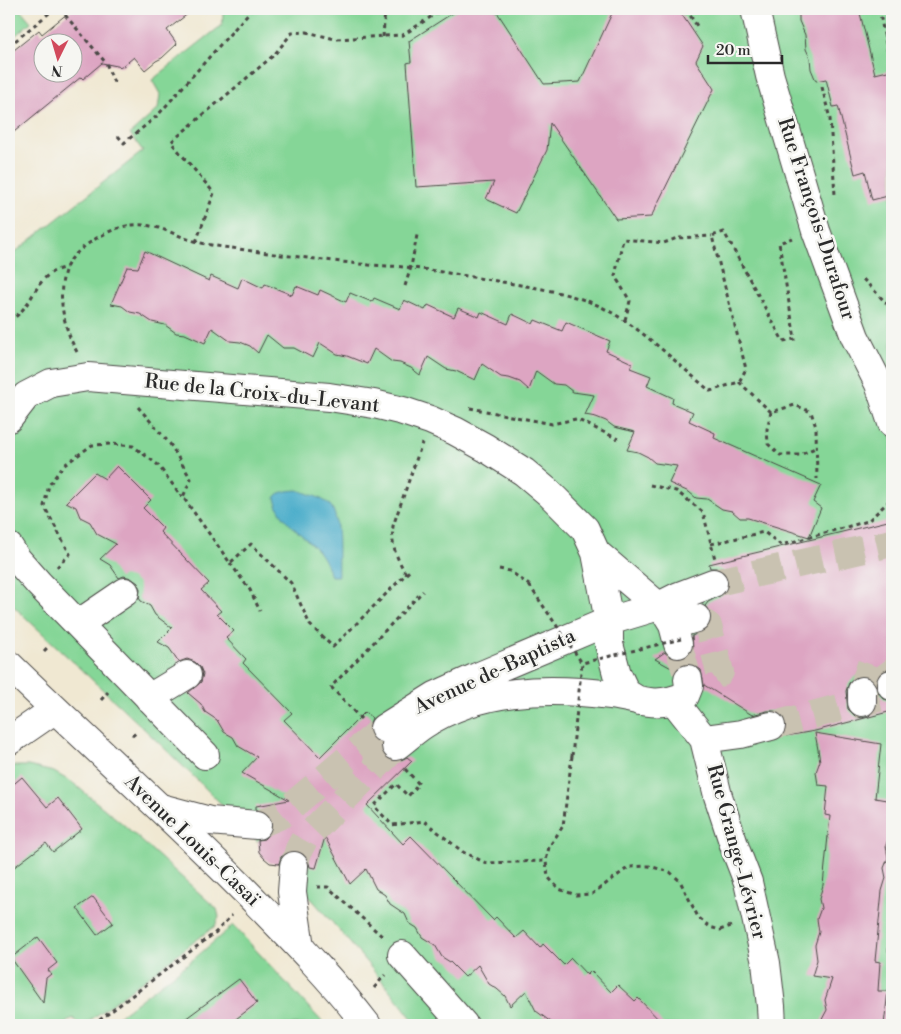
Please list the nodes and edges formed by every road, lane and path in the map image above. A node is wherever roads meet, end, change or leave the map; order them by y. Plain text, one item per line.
1 (54, 9) edge
2 (60, 9) edge
3 (252, 9) edge
4 (385, 9) edge
5 (443, 9) edge
6 (686, 9) edge
7 (755, 9) edge
8 (879, 9) edge
9 (697, 26) dead end
10 (383, 37) junction
11 (9, 46) edge
12 (892, 62) edge
13 (115, 85) dead end
14 (822, 87) dead end
15 (118, 136) dead end
16 (835, 196) dead end
17 (417, 235) dead end
18 (712, 236) junction
19 (794, 238) dead end
20 (196, 242) junction
21 (66, 268) junction
22 (411, 268) junction
23 (858, 274) dead end
24 (405, 286) dead end
25 (892, 309) edge
26 (625, 320) junction
27 (9, 321) edge
28 (78, 354) dead end
29 (739, 382) junction
30 (18, 392) edge
31 (138, 406) dead end
32 (466, 407) dead end
33 (771, 412) junction
34 (9, 418) edge
35 (430, 420) junction
36 (892, 423) edge
37 (618, 439) dead end
38 (817, 447) junction
39 (817, 479) dead end
40 (650, 485) dead end
41 (182, 497) junction
42 (890, 500) edge
43 (711, 544) junction
44 (9, 547) edge
45 (596, 552) junction
46 (230, 564) junction
47 (412, 569) dead end
48 (499, 569) dead end
49 (714, 573) joint
50 (406, 574) junction
51 (38, 584) junction
52 (125, 592) dead end
53 (423, 592) dead end
54 (260, 611) dead end
55 (609, 620) junction
56 (78, 624) junction
57 (677, 626) junction
58 (47, 648) dead end
59 (44, 651) dead end
60 (582, 663) junction
61 (9, 666) edge
62 (187, 675) dead end
63 (674, 693) junction
64 (149, 698) junction
65 (54, 710) junction
66 (360, 717) dead end
67 (771, 726) tunnel mouth
68 (704, 739) junction
69 (9, 741) edge
70 (395, 748) junction
71 (205, 755) dead end
72 (160, 808) junction
73 (257, 825) tunnel mouth
74 (546, 861) junction
75 (294, 866) tunnel mouth
76 (314, 886) dead end
77 (892, 908) edge
78 (232, 916) dead end
79 (739, 924) dead end
80 (300, 947) junction
81 (892, 951) edge
82 (402, 955) junction
83 (374, 988) dead end
84 (93, 1025) edge
85 (367, 1025) edge
86 (464, 1025) edge
87 (772, 1025) edge

1 - 11 path
2 - 13 path
3 - 15 path
4 - 10 path
5 - 10 path
6 - 9 path
7 - 36 street, Rue François-Durafour
8 - 12 path
10 - 20 path
14 - 16 path
17 - 22 path
18 - 19 path
18 - 26 path
18 - 29 path
20 - 21 path
20 - 22 path
21 - 27 path
21 - 28 path
22 - 24 path
22 - 26 path
23 - 25 path
26 - 29 path
29 - 33 path
30 - 34 street, Rue de la Croix-du-Levant
30 - 35 street, Rue de la Croix-du-Levant
31 - 41 path
32 - 37 path
33 - 38 path
33 - 38 path
35 - 45 street, Rue de la Croix-du-Levant
35 - 50 path
38 - 39 path
40 - 43 path
41 - 46 path
41 - 51 path
42 - 43 path
43 - 49 path
44 - 51 street
45 - 55 street, Rue de la Croix-du-Levant
45 - 57 street, Rue de la Croix-du-Levant
46 - 50 path
46 - 54 path
47 - 50 path
48 - 60 path, bridge
49 - 57 street
51 - 56 street
52 - 56 street
53 - 66 path
55 - 57 street, Avenue de-Baptista
55 - 63 street, Rue de la Croix-du-Levant
55 - 70 street, Avenue de-Baptista
56 - 64 street
57 - 60 path, bridge
58 - 59 path
60 - 74 path, bridge
61 - 65 street, Avenue Louis-Casaï
62 - 64 street
63 - 68 street
63 - 70 street, Avenue de-Baptista
64 - 71 street
65 - 69 street
65 - 72 street, Avenue Louis-Casaï
67 - 68 street
68 - 87 street, Rue Grange-Lévrier
70 - 74 path
72 - 73 street
72 - 80 street, Avenue Louis-Casaï
74 - 79 path
75 - 80 street
76 - 82 path
77 - 81 path
78 - 84 path
80 - 85 street, Avenue Louis-Casaï
82 - 83 path
82 - 86 street

